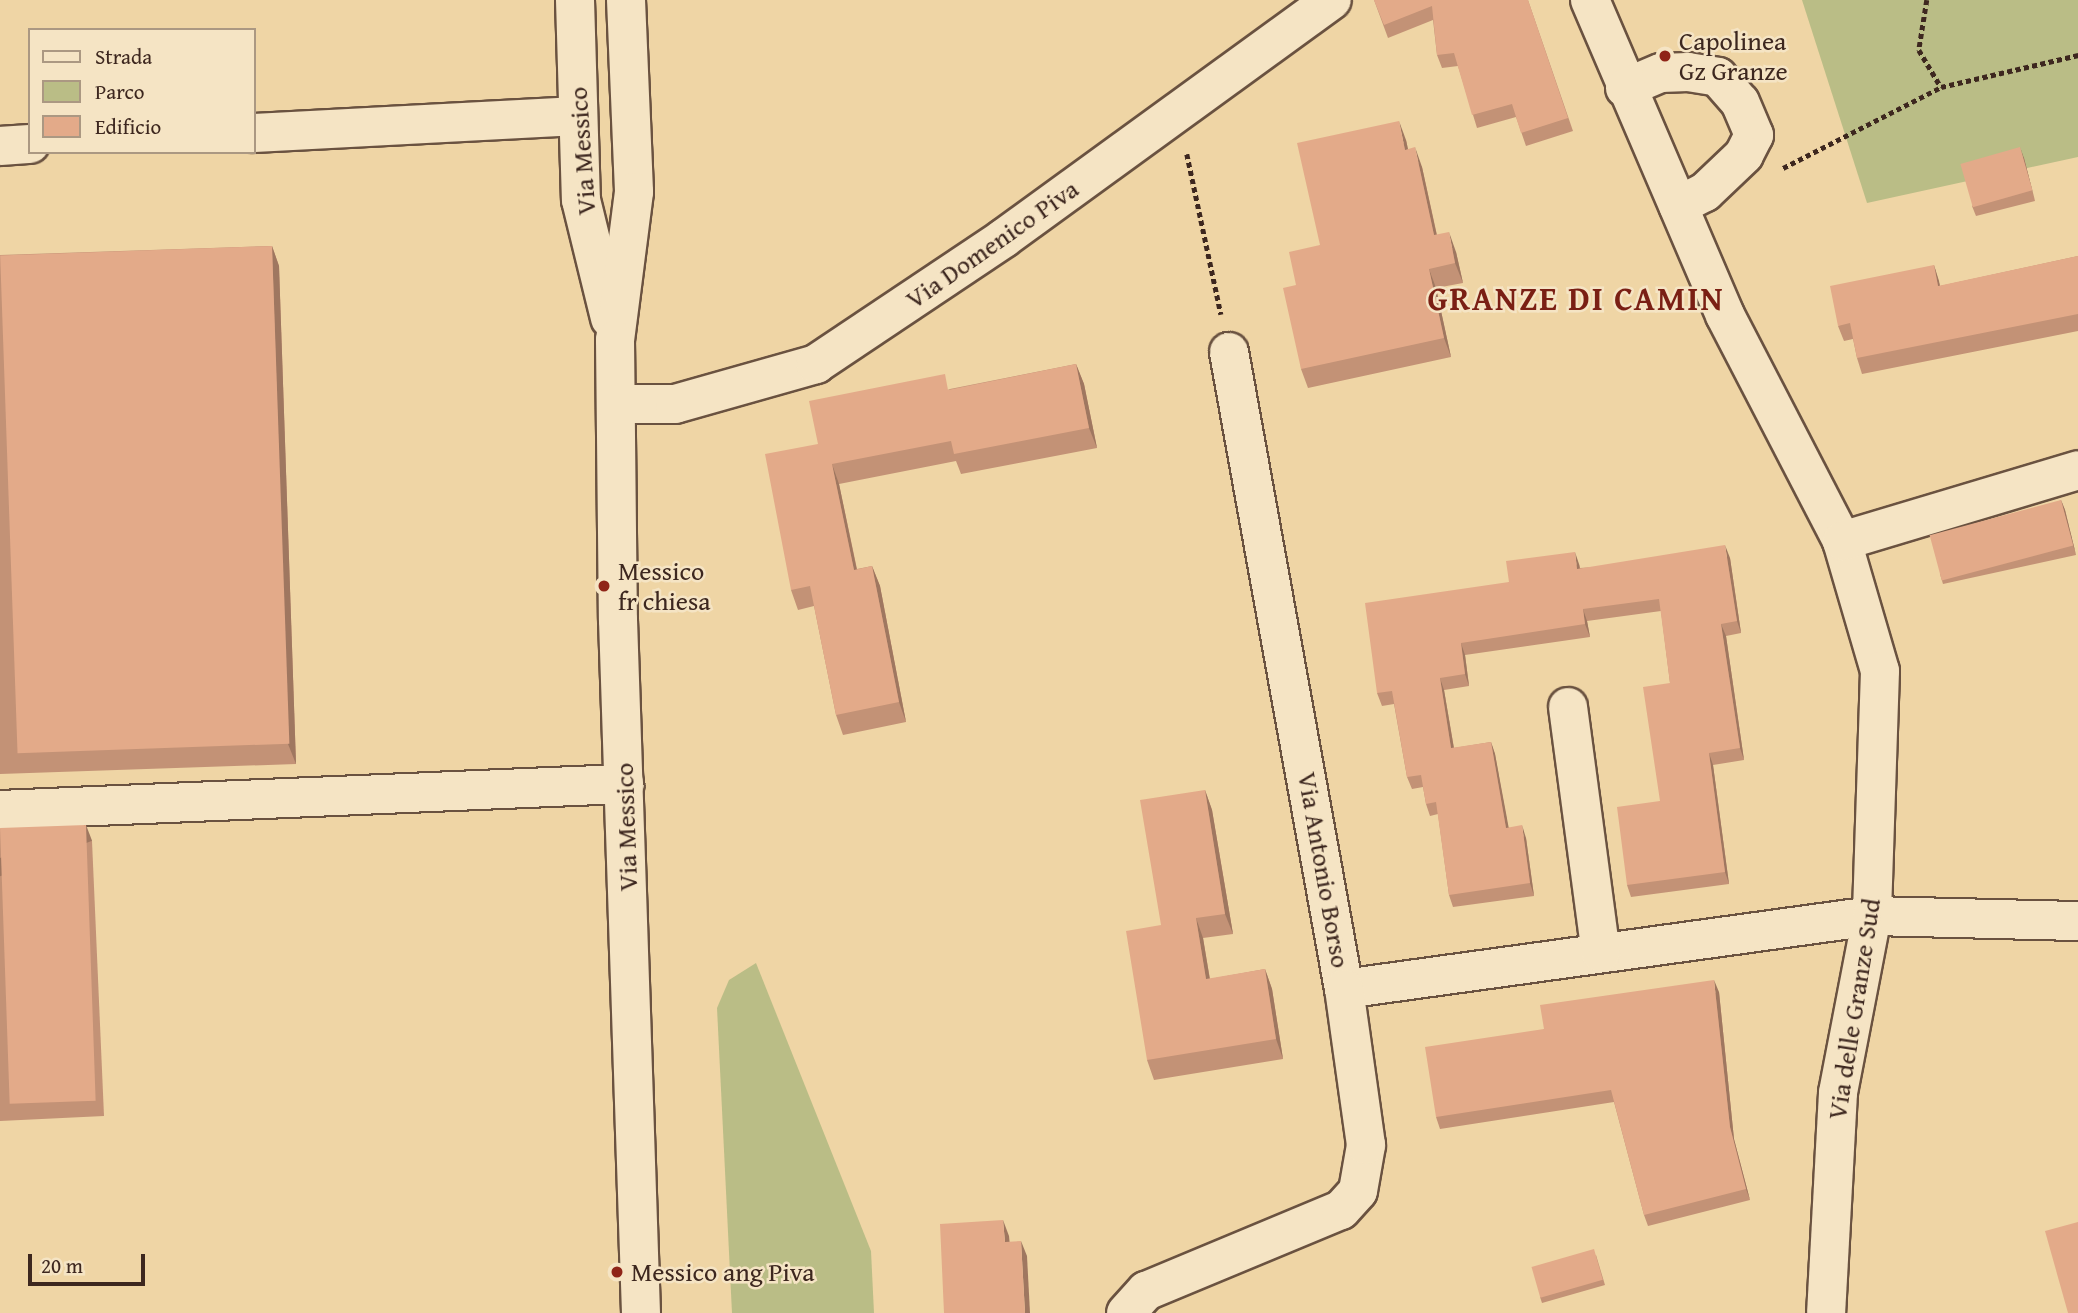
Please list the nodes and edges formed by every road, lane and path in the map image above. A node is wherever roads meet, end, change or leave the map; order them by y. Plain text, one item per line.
1 (575, 0) edge
2 (626, 0) edge
3 (1332, 0) edge
4 (1590, 0) edge
5 (1927, 0) edge
6 (2078, 55) edge
7 (1941, 88) junction
8 (1625, 89) junction
9 (1178, 113) junction
10 (578, 116) junction
11 (256, 134) edge
12 (28, 144) edge
13 (0, 146) edge
14 (1779, 169) dead end
15 (1678, 206) junction
16 (615, 340) junction
17 (1229, 352) joint
18 (616, 404) junction
19 (2078, 470) edge
20 (1842, 541) junction
21 (1568, 707) dead end
22 (624, 784) junction
23 (0, 810) edge
24 (1872, 916) junction
25 (2078, 921) edge
26 (1601, 953) junction
27 (1344, 989) junction
28 (641, 1313) edge
29 (1126, 1313) edge
30 (1826, 1313) edge

1 - 10 street, Via Messico
2 - 16 street, Via Messico
3 - 9 street, Via Domenico Piva
4 - 8 street, Via delle Granze Sud
5 - 7 path
6 - 7 path
7 - 14 path
8 - 15 street, Via delle Granze Sud
8 - 15 street
9 - 17 path
9 - 18 street, Via Domenico Piva
10 - 11 street
10 - 16 street, Via Messico
12 - 13 street
15 - 20 street, Via delle Granze Sud
16 - 18 street, Via Messico
17 - 27 street, Via Antonio Borso
18 - 22 street, Via Messico
19 - 20 street
20 - 24 street, Via delle Granze Sud
21 - 26 street
22 - 23 street
22 - 28 street, Via Messico
24 - 25 street, Via Antonio Borso
24 - 26 street, Via Antonio Borso
24 - 30 street, Via delle Granze Sud
26 - 27 street, Via Antonio Borso
27 - 29 street

